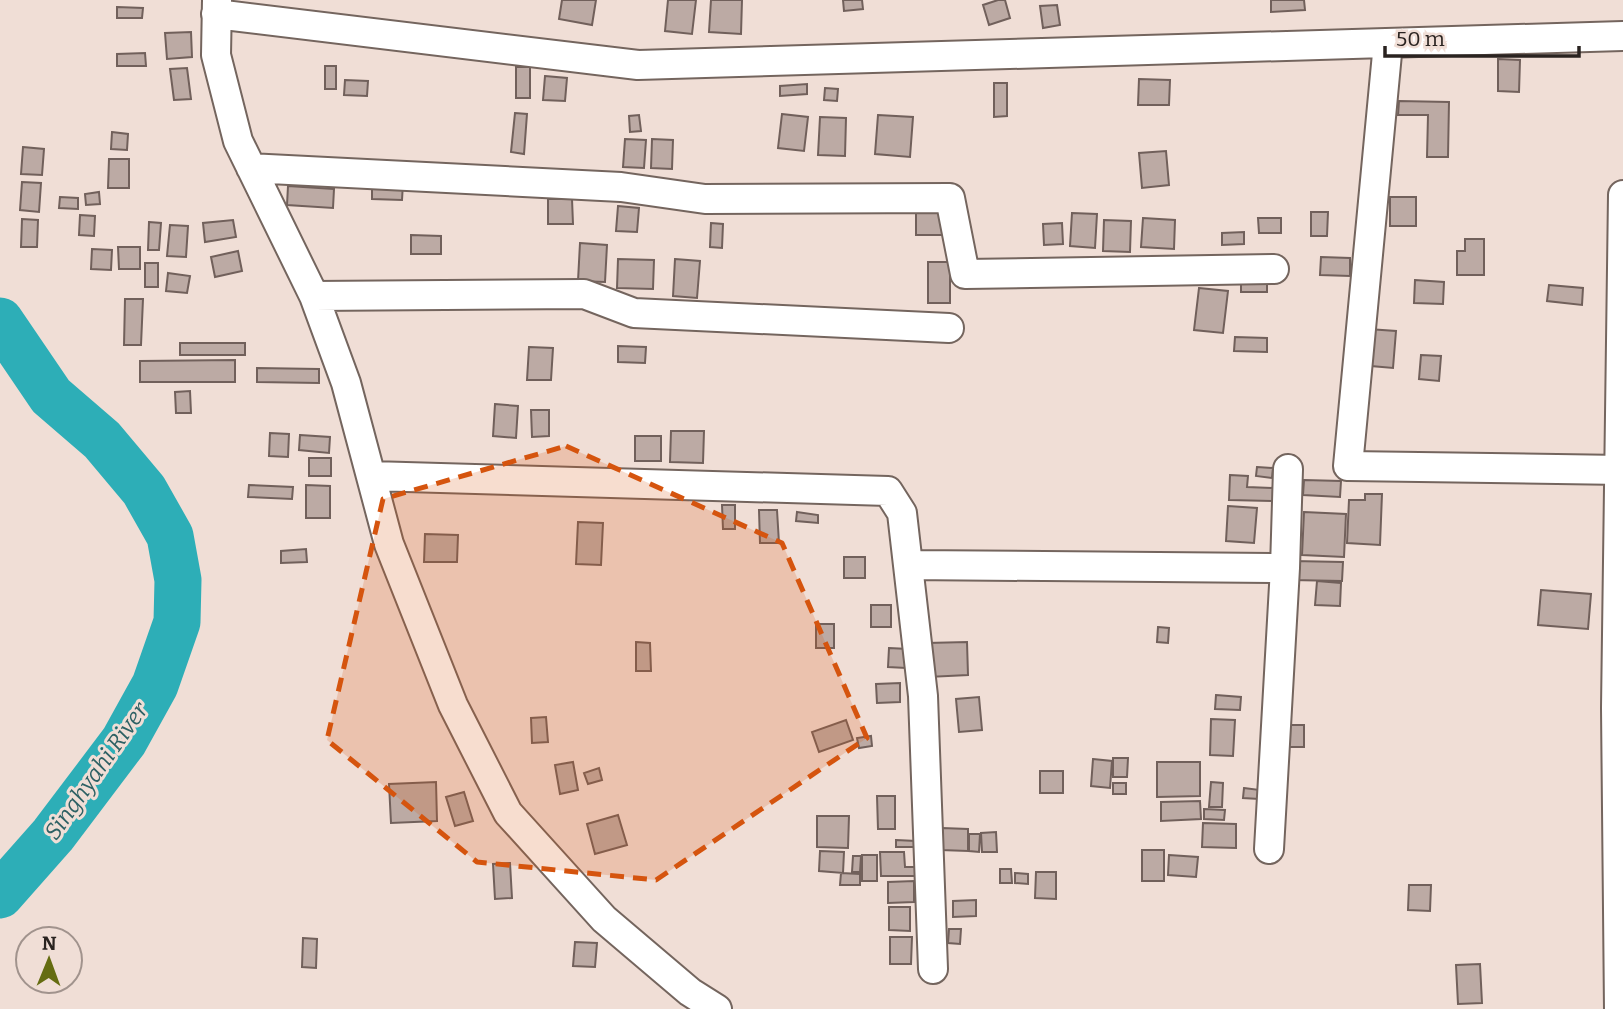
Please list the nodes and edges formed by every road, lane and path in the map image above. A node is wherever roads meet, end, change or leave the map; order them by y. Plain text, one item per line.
1 (216, 7) edge
2 (1623, 36) edge
3 (1388, 43) junction
4 (251, 168) junction
5 (1623, 195) edge
6 (1274, 268) dead end
7 (314, 296) junction
8 (948, 328) dead end
9 (1288, 469) dead end
10 (1621, 470) edge
11 (371, 476) junction
12 (908, 565) junction
13 (1285, 568) junction
14 (1269, 849) dead end
15 (933, 969) dead end
16 (717, 1009) edge
17 (1619, 1009) edge

1 - 3 street
1 - 4 street
2 - 3 street
3 - 10 street
4 - 6 street
4 - 7 street
5 - 10 street
7 - 8 street
7 - 11 street
9 - 13 street
10 - 17 street
11 - 12 street
11 - 16 street
12 - 13 street
12 - 15 street
13 - 14 street

